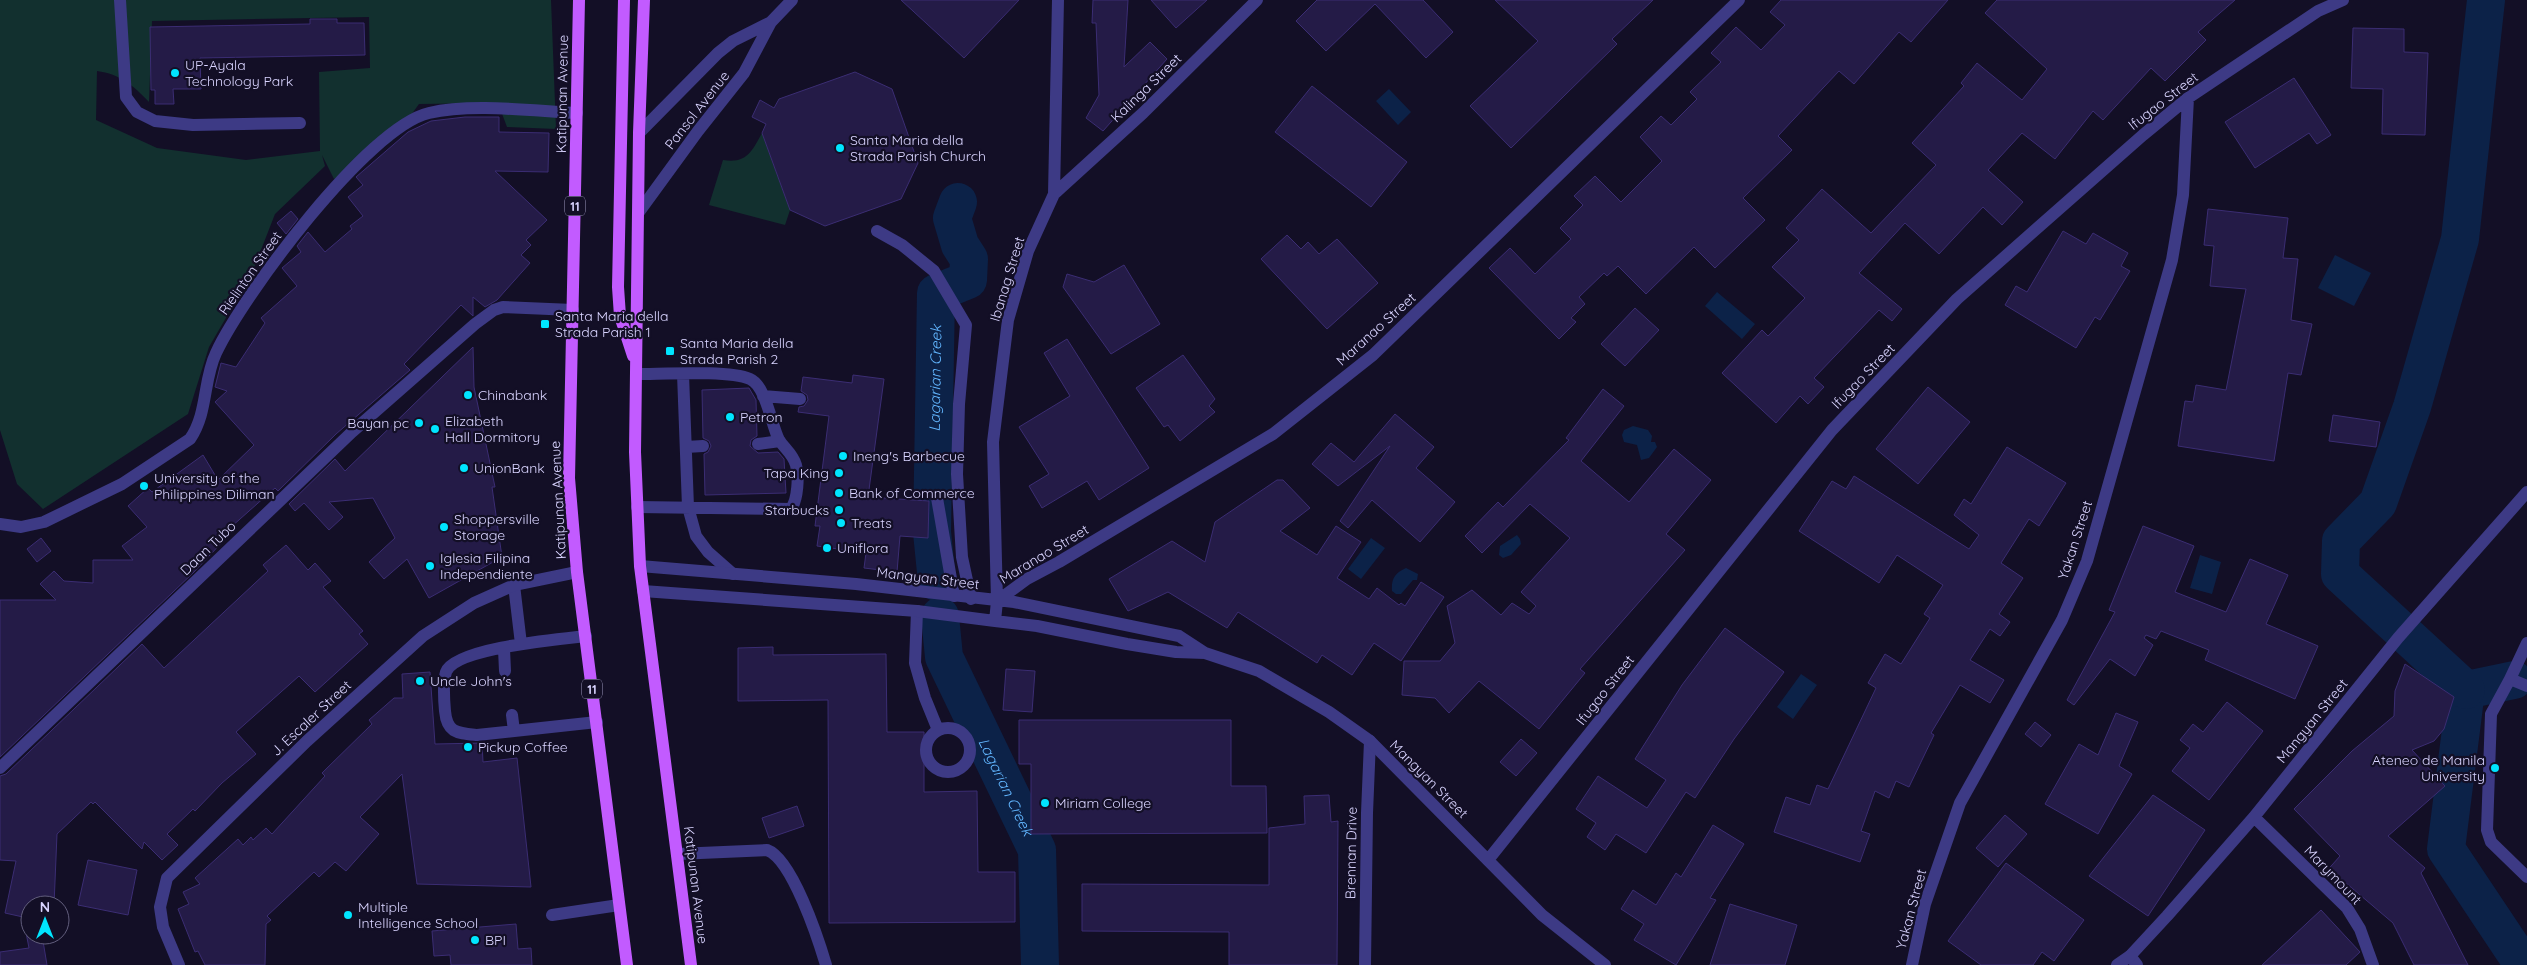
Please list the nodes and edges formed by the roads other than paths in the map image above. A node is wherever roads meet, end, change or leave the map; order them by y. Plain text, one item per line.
1 (120, 0) edge
2 (579, 0) edge
3 (624, 0) edge
4 (644, 0) edge
5 (792, 0) edge
6 (1058, 0) edge
7 (1257, 0) edge
8 (1739, 0) edge
9 (2343, 0) edge
10 (771, 22) junction
11 (2188, 98) junction
12 (577, 114) junction
13 (300, 123) dead end
14 (639, 133) junction
15 (1054, 194) junction
16 (639, 212) junction
17 (877, 231) dead end
18 (573, 310) junction
19 (636, 369) junction
20 (683, 374) junction
21 (763, 396) junction
22 (800, 399) dead end
23 (780, 441) junction
24 (758, 444) dead end
25 (703, 446) dead end
26 (686, 447) junction
27 (2527, 492) edge
28 (937, 498) dead end
29 (637, 507) junction
30 (688, 508) junction
31 (0, 524) edge
32 (640, 566) junction
33 (578, 572) junction
34 (733, 574) junction
35 (514, 586) junction
36 (643, 591) junction
37 (954, 596) junction
38 (971, 599) junction
39 (997, 601) junction
40 (917, 611) junction
41 (996, 621) junction
42 (586, 636) junction
43 (2527, 643) edge
44 (521, 644) junction
45 (504, 648) junction
46 (1205, 653) junction
47 (505, 671) dead end
48 (2510, 679) junction
49 (2527, 686) edge
50 (512, 715) dead end
51 (597, 722) junction
52 (938, 730) dead end
53 (514, 731) junction
54 (1370, 741) junction
55 (0, 768) edge
56 (2254, 817) junction
57 (677, 854) junction
58 (1488, 860) junction
59 (2527, 877) edge
60 (619, 905) junction
61 (552, 915) dead end
62 (2134, 960) edge
63 (179, 965) edge
64 (627, 965) edge
65 (691, 965) edge
66 (826, 965) edge
67 (1365, 965) edge
68 (1605, 965) edge
69 (1912, 965) edge
70 (2117, 965) edge
71 (2373, 965) edge

1 - 13 street
2 - 12 main road, Katipunan Avenue / 11
3 - 19 main road
4 - 14 main road, Katipunan Avenue
5 - 10 street, Pansol Avenue
6 - 15 street, Ibanag Street
7 - 15 street, Kalinga Street
8 - 39 street, Maranao Street
9 - 11 street, Ifugao Street
10 - 14 street, Pansol Avenue
10 - 16 street, Pansol Avenue
11 - 58 street, Ifugao Street
11 - 69 street, Yakan Street
12 - 18 main road, Katipunan Avenue / 11
12 - 31 street, Rielinton Street
14 - 16 main road, Katipunan Avenue
15 - 39 street, Ibanag Street
16 - 19 main road, Katipunan Avenue
17 - 38 street
18 - 33 main road, Katipunan Avenue / 11
18 - 55 street, Daan Tubo
19 - 20 street
19 - 29 main road, Katipunan Avenue
20 - 21 street
20 - 26 street
21 - 22 street
21 - 23 street
23 - 24 street
23 - 30 street
25 - 26 street
26 - 30 street
27 - 56 street, Mangyan Street
28 - 37 street
29 - 30 street
29 - 32 main road, Katipunan Avenue
30 - 34 street
32 - 34 street, Mangyan Street
32 - 36 main road, Katipunan Avenue
33 - 35 street, J. Escaler Street
33 - 42 main road, Katipunan Avenue / 11
34 - 37 street, Mangyan Street
35 - 44 street
35 - 63 street, J. Escaler Street
36 - 40 street, Mangyan Street
36 - 57 main road, Katipunan Avenue
37 - 38 street, Mangyan Street
38 - 39 street, Mangyan Street
39 - 41 street, Maranao Street
39 - 46 street, Mangyan Street
40 - 41 street, Mangyan Street
40 - 52 street
41 - 46 street, Mangyan Street
42 - 44 street
42 - 51 main road, Katipunan Avenue / 11
43 - 48 street
44 - 45 street
45 - 47 street
45 - 53 street
46 - 54 street, Mangyan Street
48 - 49 street
48 - 59 street
50 - 53 street
51 - 53 street
51 - 60 main road, Katipunan Avenue / 11
54 - 58 street, Mangyan Street
54 - 67 street, Brennan Drive
56 - 62 street, Mangyan Street
56 - 71 street, Marymount
57 - 65 main road, Katipunan Avenue
57 - 66 street
58 - 68 street, Mangyan Street
60 - 61 street
60 - 64 main road, Katipunan Avenue / 11
62 - 70 street, Mangyan Street

